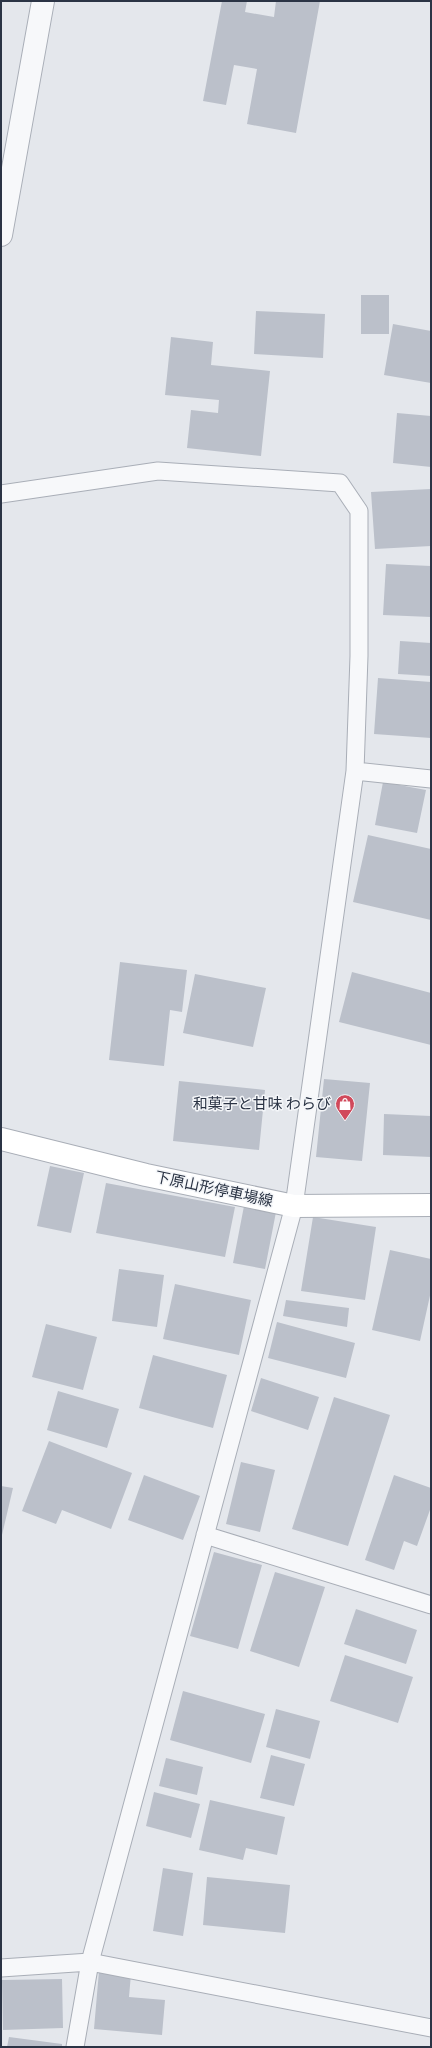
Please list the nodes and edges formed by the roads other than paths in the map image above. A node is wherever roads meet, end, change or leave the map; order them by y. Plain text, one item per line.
1 (43, 1) edge
2 (1, 235) edge
3 (1, 494) edge
4 (355, 771) junction
5 (431, 779) edge
6 (1, 1139) edge
7 (431, 1205) edge
8 (294, 1206) junction
9 (205, 1535) junction
10 (431, 1605) edge
11 (90, 1962) junction
12 (1, 1968) edge
13 (431, 2028) edge
14 (75, 2047) edge

1 - 2 street
3 - 4 lane
4 - 5 lane
4 - 8 lane
6 - 8 main road, 下原山形停車場線
7 - 8 main road, 下原山形停車場線
8 - 9 lane
9 - 10 lane
9 - 11 lane
11 - 12 lane
11 - 13 lane
11 - 14 lane

